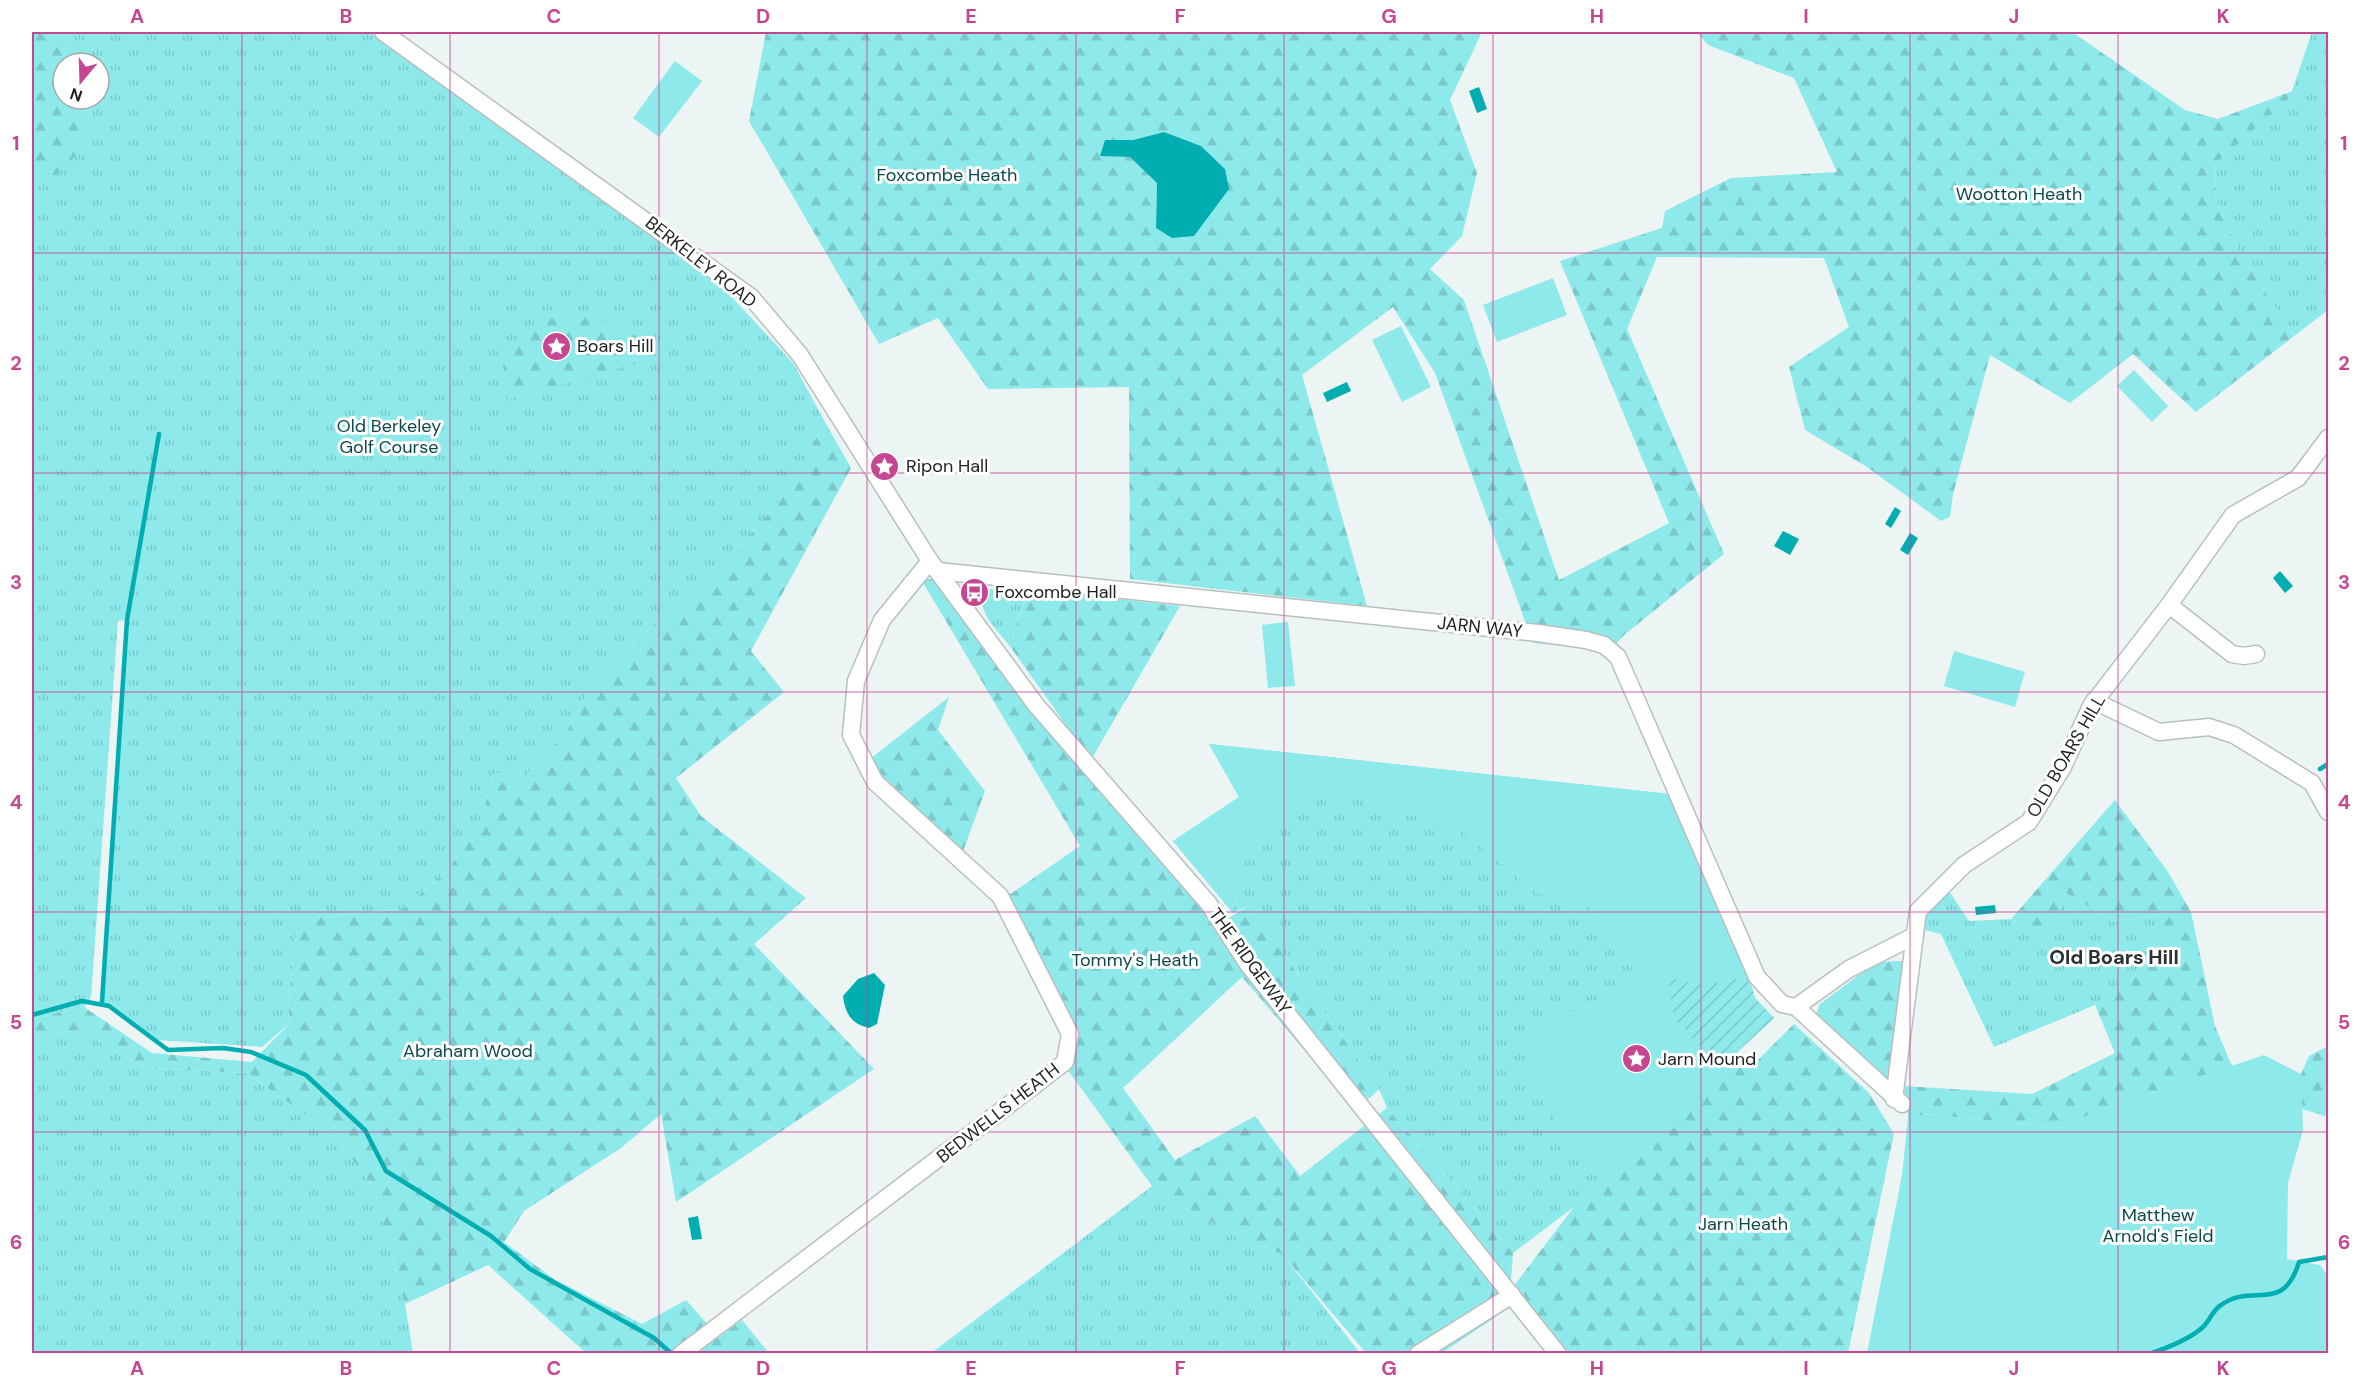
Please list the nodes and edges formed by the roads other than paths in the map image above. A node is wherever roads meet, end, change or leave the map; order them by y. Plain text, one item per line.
1 (383, 32) edge
2 (2328, 438) edge
3 (934, 566) junction
4 (2169, 605) junction
5 (2256, 654) dead end
6 (2094, 701) junction
7 (2328, 812) edge
8 (1914, 936) junction
9 (1796, 1008) junction
10 (1898, 1101) joint
11 (1512, 1295) junction
12 (681, 1353) edge
13 (1418, 1353) edge
14 (1558, 1353) edge

1 - 3 street, BERKELEY ROAD
2 - 4 street, OLD BOARS HILL
3 - 9 street, JARN WAY
3 - 11 street, THE RIDGEWAY
3 - 12 street, BEDWELLS HEATH
4 - 5 street
4 - 6 street, OLD BOARS HILL
6 - 7 street
6 - 8 street, OLD BOARS HILL
8 - 9 street
8 - 10 street, OLD BOARS HILL
9 - 10 street, JARN WAY
11 - 13 street
11 - 14 street, THE RIDGEWAY

